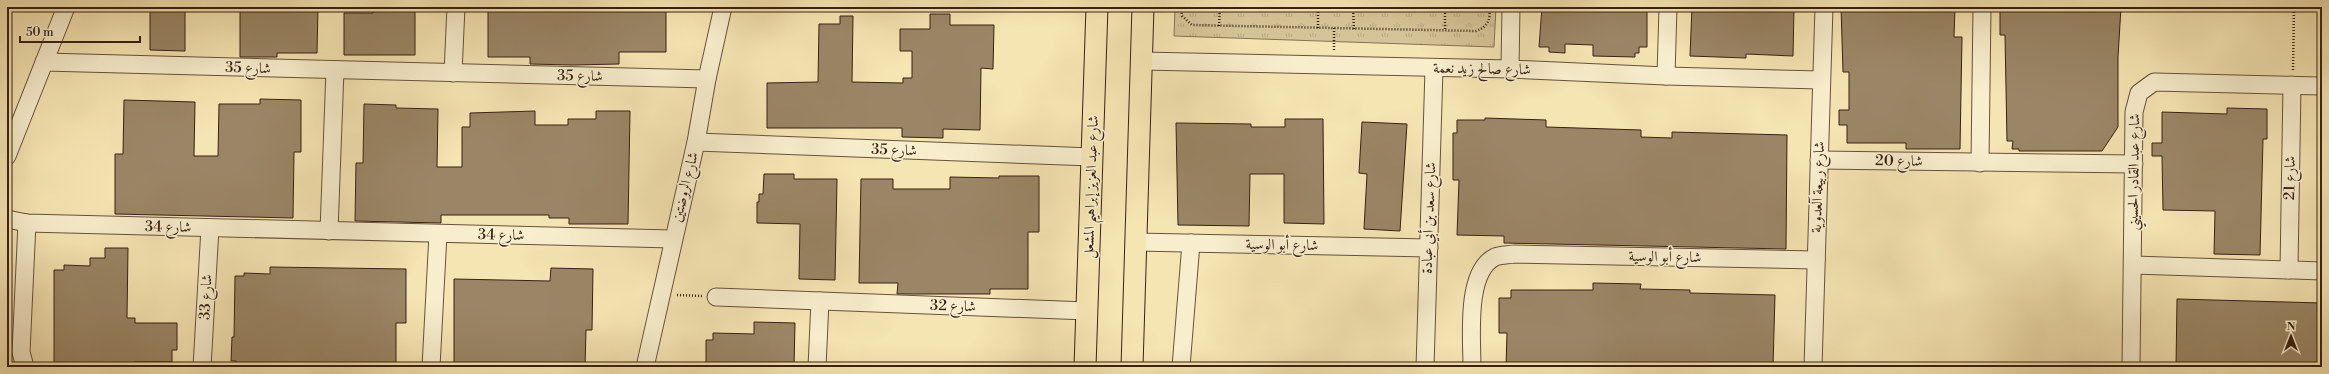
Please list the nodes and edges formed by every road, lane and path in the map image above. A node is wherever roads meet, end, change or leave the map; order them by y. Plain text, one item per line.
1 (66, 7) edge
2 (456, 7) edge
3 (723, 7) edge
4 (1097, 7) edge
5 (1143, 7) edge
6 (1181, 7) edge
7 (1220, 7) edge
8 (1318, 7) edge
9 (1353, 7) edge
10 (1445, 7) edge
11 (1489, 7) edge
12 (1511, 7) edge
13 (1668, 7) edge
14 (1824, 7) edge
15 (1982, 7) edge
16 (2294, 7) edge
17 (1219, 26) junction
18 (1318, 28) junction
19 (1334, 28) junction
20 (1354, 29) junction
21 (1445, 30) junction
22 (1142, 61) junction
23 (44, 62) junction
24 (1333, 65) junction
25 (1434, 69) junction
26 (1510, 69) junction
27 (336, 70) junction
28 (453, 73) junction
29 (1666, 76) junction
30 (707, 79) junction
31 (1821, 80) junction
32 (2292, 86) junction
33 (2322, 86) edge
34 (696, 142) junction
35 (7, 156) edge
36 (1092, 157) junction
37 (1819, 160) junction
38 (1980, 163) junction
39 (2134, 164) junction
40 (7, 219) edge
41 (27, 223) junction
42 (210, 228) junction
43 (329, 231) junction
44 (438, 234) junction
45 (672, 239) junction
46 (1136, 242) junction
47 (1191, 243) junction
48 (1428, 248) junction
49 (1816, 260) junction
50 (2133, 265) junction
51 (2289, 270) junction
52 (2322, 271) edge
53 (660, 295) junction
54 (716, 297) joint
55 (820, 300) junction
56 (1087, 311) junction
57 (25, 367) edge
58 (202, 367) edge
59 (431, 367) edge
60 (644, 367) edge
61 (817, 367) edge
62 (1085, 367) edge
63 (1132, 367) edge
64 (1181, 367) edge
65 (1425, 367) edge
66 (1472, 367) edge
67 (1813, 367) edge
68 (2131, 367) edge

1 - 23 street
2 - 28 street
3 - 30 street, شارع الروضتين
4 - 36 main road, شارع عبد العزيز إبراهيم المشعل
5 - 22 main road
6 - 17 path
7 - 17 path
8 - 18 path
9 - 20 path
10 - 21 path
11 - 21 path
12 - 26 street
13 - 29 street
14 - 31 street, شارع ربيعة آلعدوية
15 - 38 street
16 - 32 path
17 - 18 path
18 - 19 path
19 - 20 path
19 - 24 path
20 - 21 path
22 - 24 street, شارع صالح زيد نعمة
22 - 46 main road
23 - 27 street, شارع 35
23 - 35 street
24 - 25 street, شارع صالح زيد نعمة
25 - 26 street, شارع صالح زيد نعمة
25 - 48 street, شارع سعد بن أبي عبادة
26 - 29 street, شارع صالح زيد نعمة
27 - 28 street, شارع 35
27 - 43 street
28 - 30 street, شارع 35
29 - 31 street, شارع صالح زيد نعمة
30 - 34 street, شارع الروضتين
31 - 37 street, شارع ربيعة آلعدوية
32 - 33 street, شارع عبد القادر الحسيني
32 - 39 street, شارع عبد القادر الحسيني
32 - 51 street, شارع 21
34 - 36 street, شارع 35
34 - 45 street, شارع الروضتين
36 - 56 main road, شارع عبد العزيز إبراهيم المشعل
37 - 38 street, شارع 20
37 - 49 street, شارع ربيعة آلعدوية
38 - 39 street, شارع 20
39 - 50 street, شارع عبد القادر الحسيني
40 - 41 street, شارع 34
41 - 42 street, شارع 34
41 - 57 street
42 - 43 street, شارع 34
42 - 58 street, شارع 33
43 - 44 street, شارع 34
44 - 45 street, شارع 34
44 - 59 street
45 - 53 street, شارع الروضتين
46 - 47 street, شارع أبو الوسية
46 - 63 main road
47 - 48 street, شارع أبو الوسية
47 - 64 street
48 - 65 street, شارع سعد بن أبي عبادة
49 - 66 street, شارع أبو الوسية
49 - 67 street, شارع ربيعة آلعدوية
50 - 51 street
50 - 68 street, شارع عبد القادر الحسيني
51 - 52 street
53 - 54 path
53 - 60 street, شارع الروضتين
54 - 55 street, شارع 32
55 - 56 street, شارع 32
55 - 61 street
56 - 62 main road, شارع عبد العزيز إبراهيم المشعل

